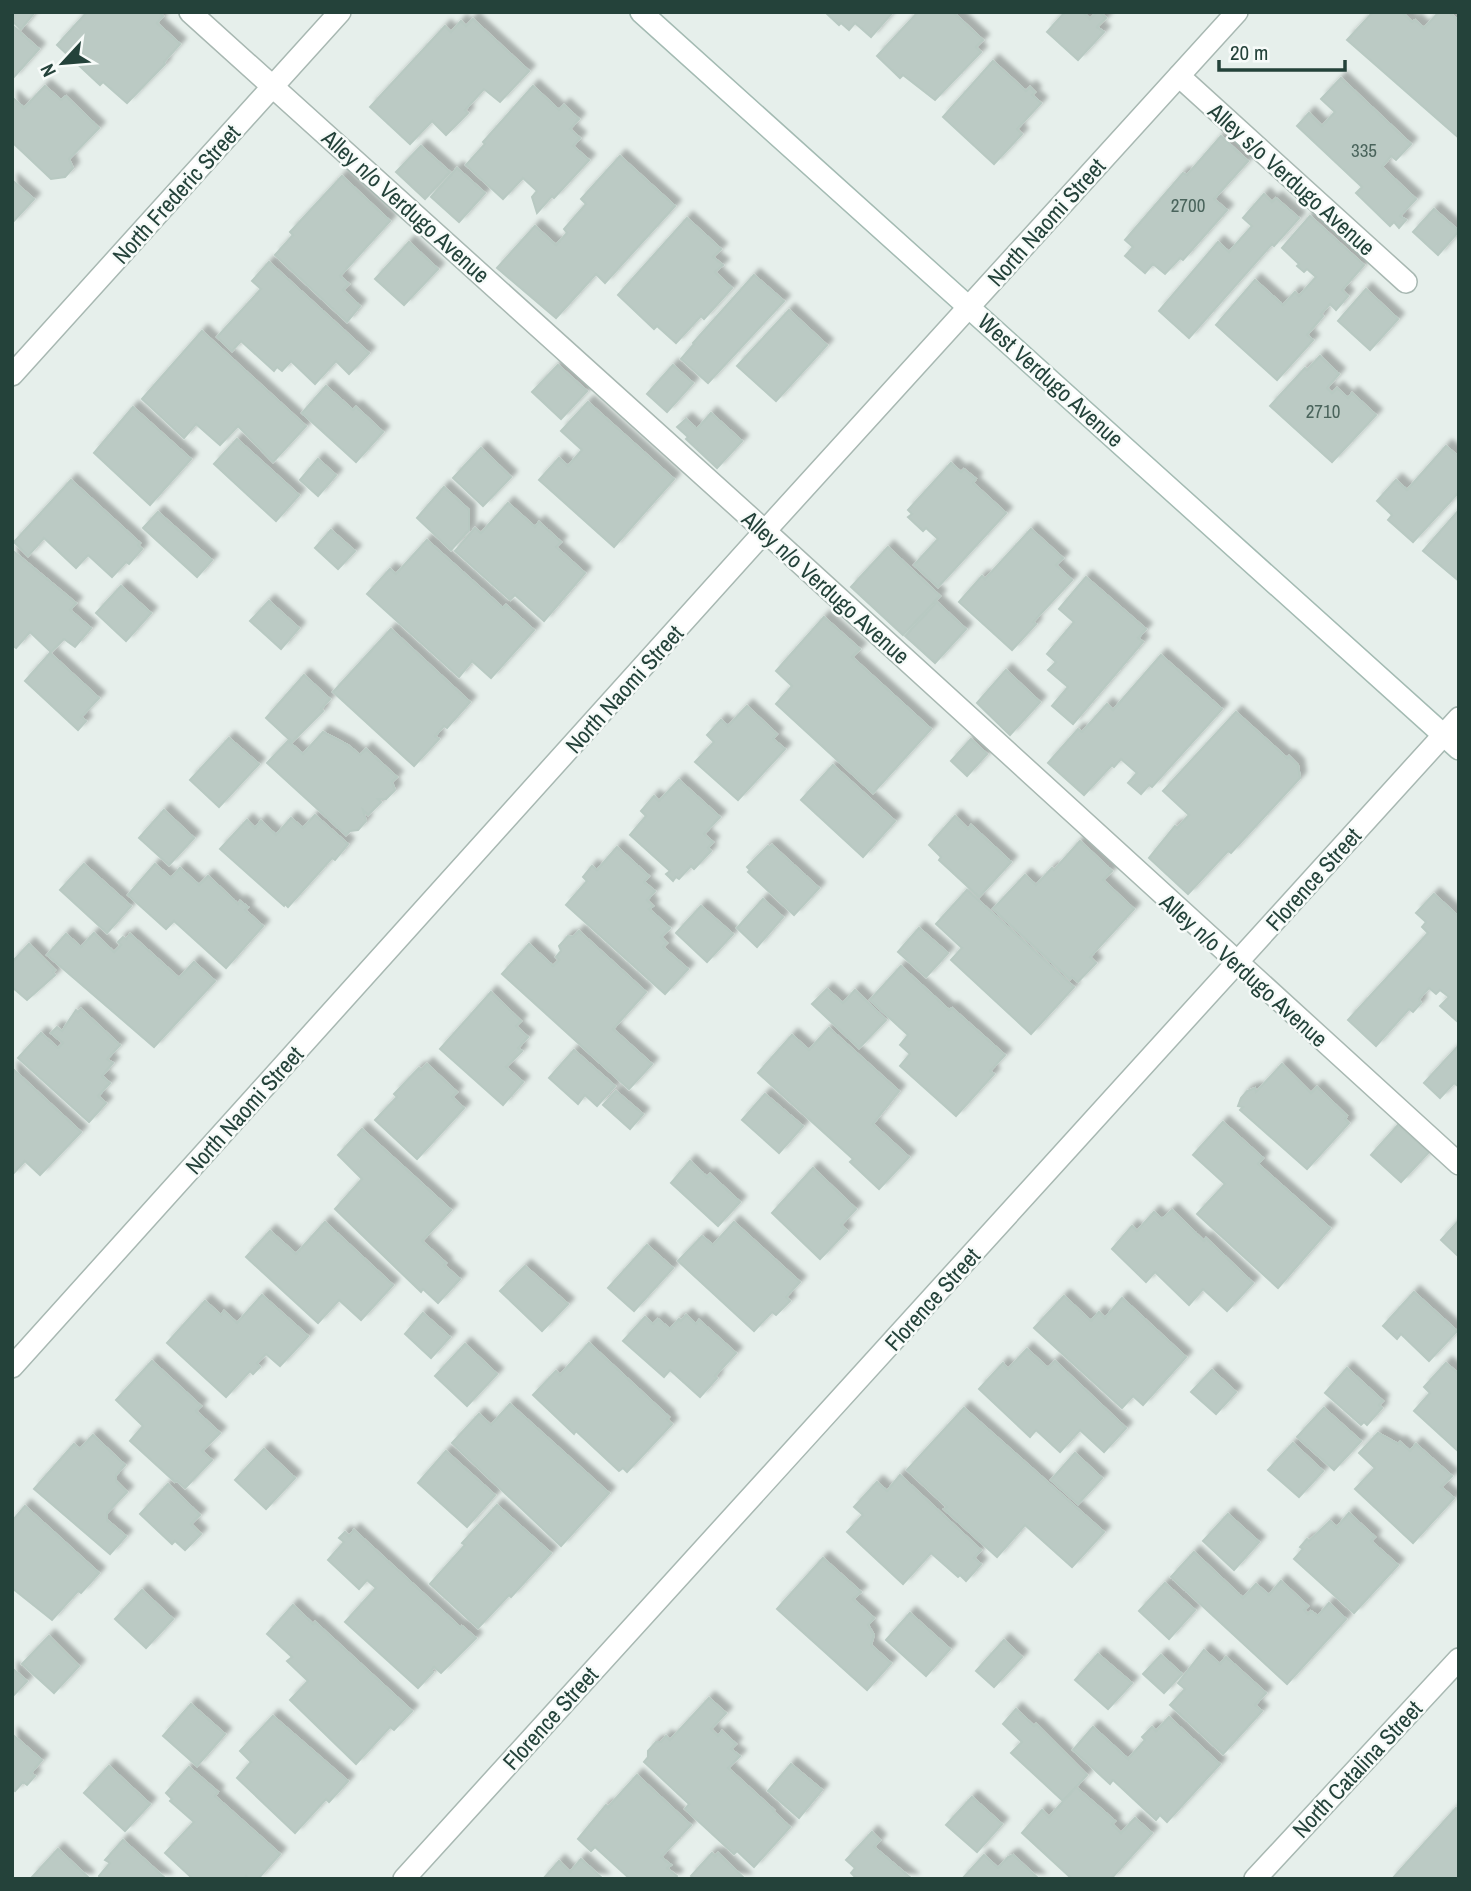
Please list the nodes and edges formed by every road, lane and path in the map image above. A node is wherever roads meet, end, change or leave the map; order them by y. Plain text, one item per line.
1 (190, 12) edge
2 (340, 12) edge
3 (641, 12) edge
4 (1237, 12) edge
5 (1179, 76) junction
6 (273, 86) junction
7 (1406, 282) dead end
8 (970, 306) junction
9 (12, 375) edge
10 (765, 531) junction
11 (1459, 718) edge
12 (1451, 742) edge
13 (1237, 964) junction
14 (1459, 1164) edge
15 (12, 1367) edge
16 (1459, 1659) edge
17 (404, 1879) edge
18 (1255, 1879) edge

1 - 6 street, Alley n/o Verdugo Avenue
2 - 6 street, North Frederic Street
3 - 8 street, West Verdugo Avenue
4 - 5 street, North Naomi Street
5 - 7 street, Alley s/o Verdugo Avenue
5 - 8 street, North Naomi Street
6 - 9 street, North Frederic Street
6 - 10 street, Alley n/o Verdugo Avenue
8 - 10 street, North Naomi Street
8 - 12 street, West Verdugo Avenue
10 - 13 street, Alley n/o Verdugo Avenue
10 - 15 street, North Naomi Street
11 - 12 street, Florence Street
12 - 13 street, Florence Street
13 - 14 street, Alley n/o Verdugo Avenue
13 - 17 street, Florence Street
16 - 18 street, North Catalina Street

